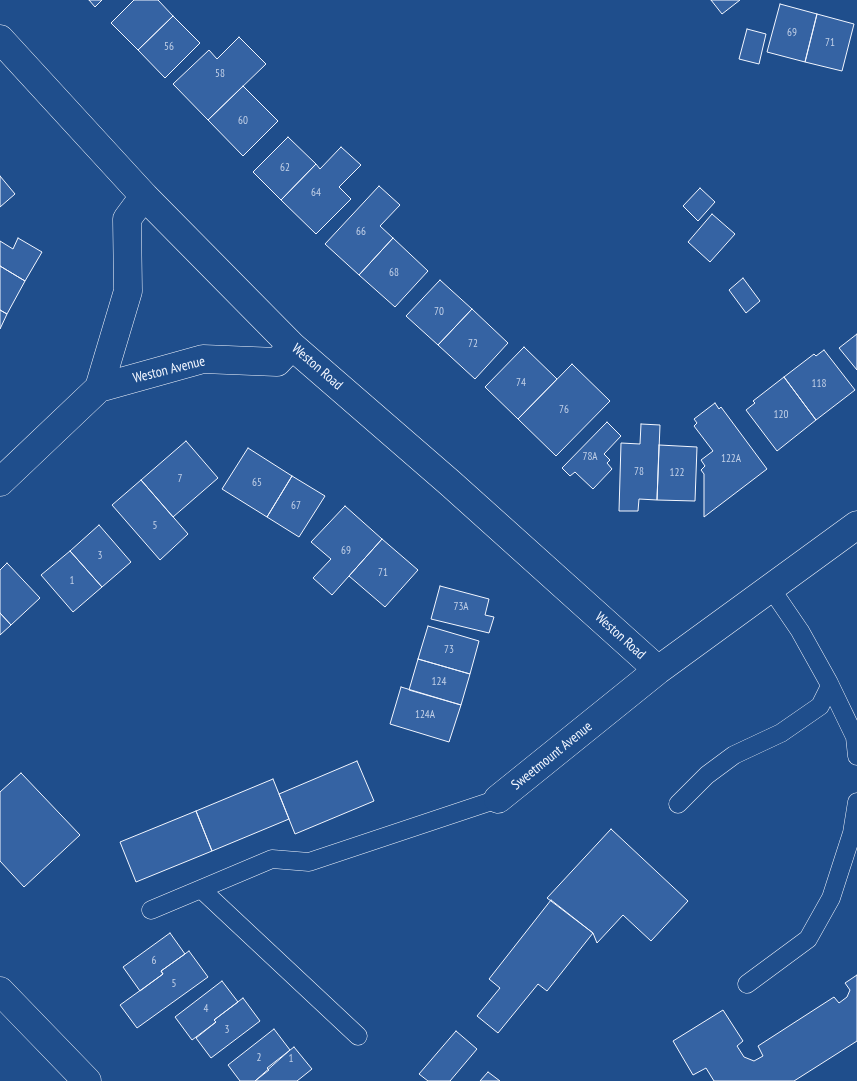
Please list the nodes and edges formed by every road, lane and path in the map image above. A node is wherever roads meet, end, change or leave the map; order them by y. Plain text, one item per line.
1 (0, 39) edge
2 (144, 196) junction
3 (292, 346) junction
4 (99, 388) junction
5 (0, 482) edge
6 (857, 525) edge
7 (770, 587) junction
8 (658, 670) junction
9 (830, 686) junction
10 (857, 756) edge
11 (498, 799) joint
12 (857, 802) edge
13 (678, 804) dead end
14 (201, 889) junction
15 (151, 910) dead end
16 (747, 984) dead end
17 (4, 1003) edge
18 (358, 1036) dead end
19 (87, 1081) edge

1 - 2 street, Weston Road
2 - 3 street, Weston Road
2 - 4 street, Weston Avenue
3 - 4 street, Weston Avenue
3 - 8 street, Weston Road
4 - 5 street, Weston Avenue
6 - 7 street, Sweetmount Avenue
7 - 8 street, Sweetmount Avenue
7 - 9 lane
8 - 11 street, Sweetmount Avenue
9 - 10 lane
9 - 13 lane
11 - 14 lane, Sweetmount Avenue
12 - 16 lane
14 - 15 lane, Sweetmount Avenue
14 - 18 lane
17 - 19 street

